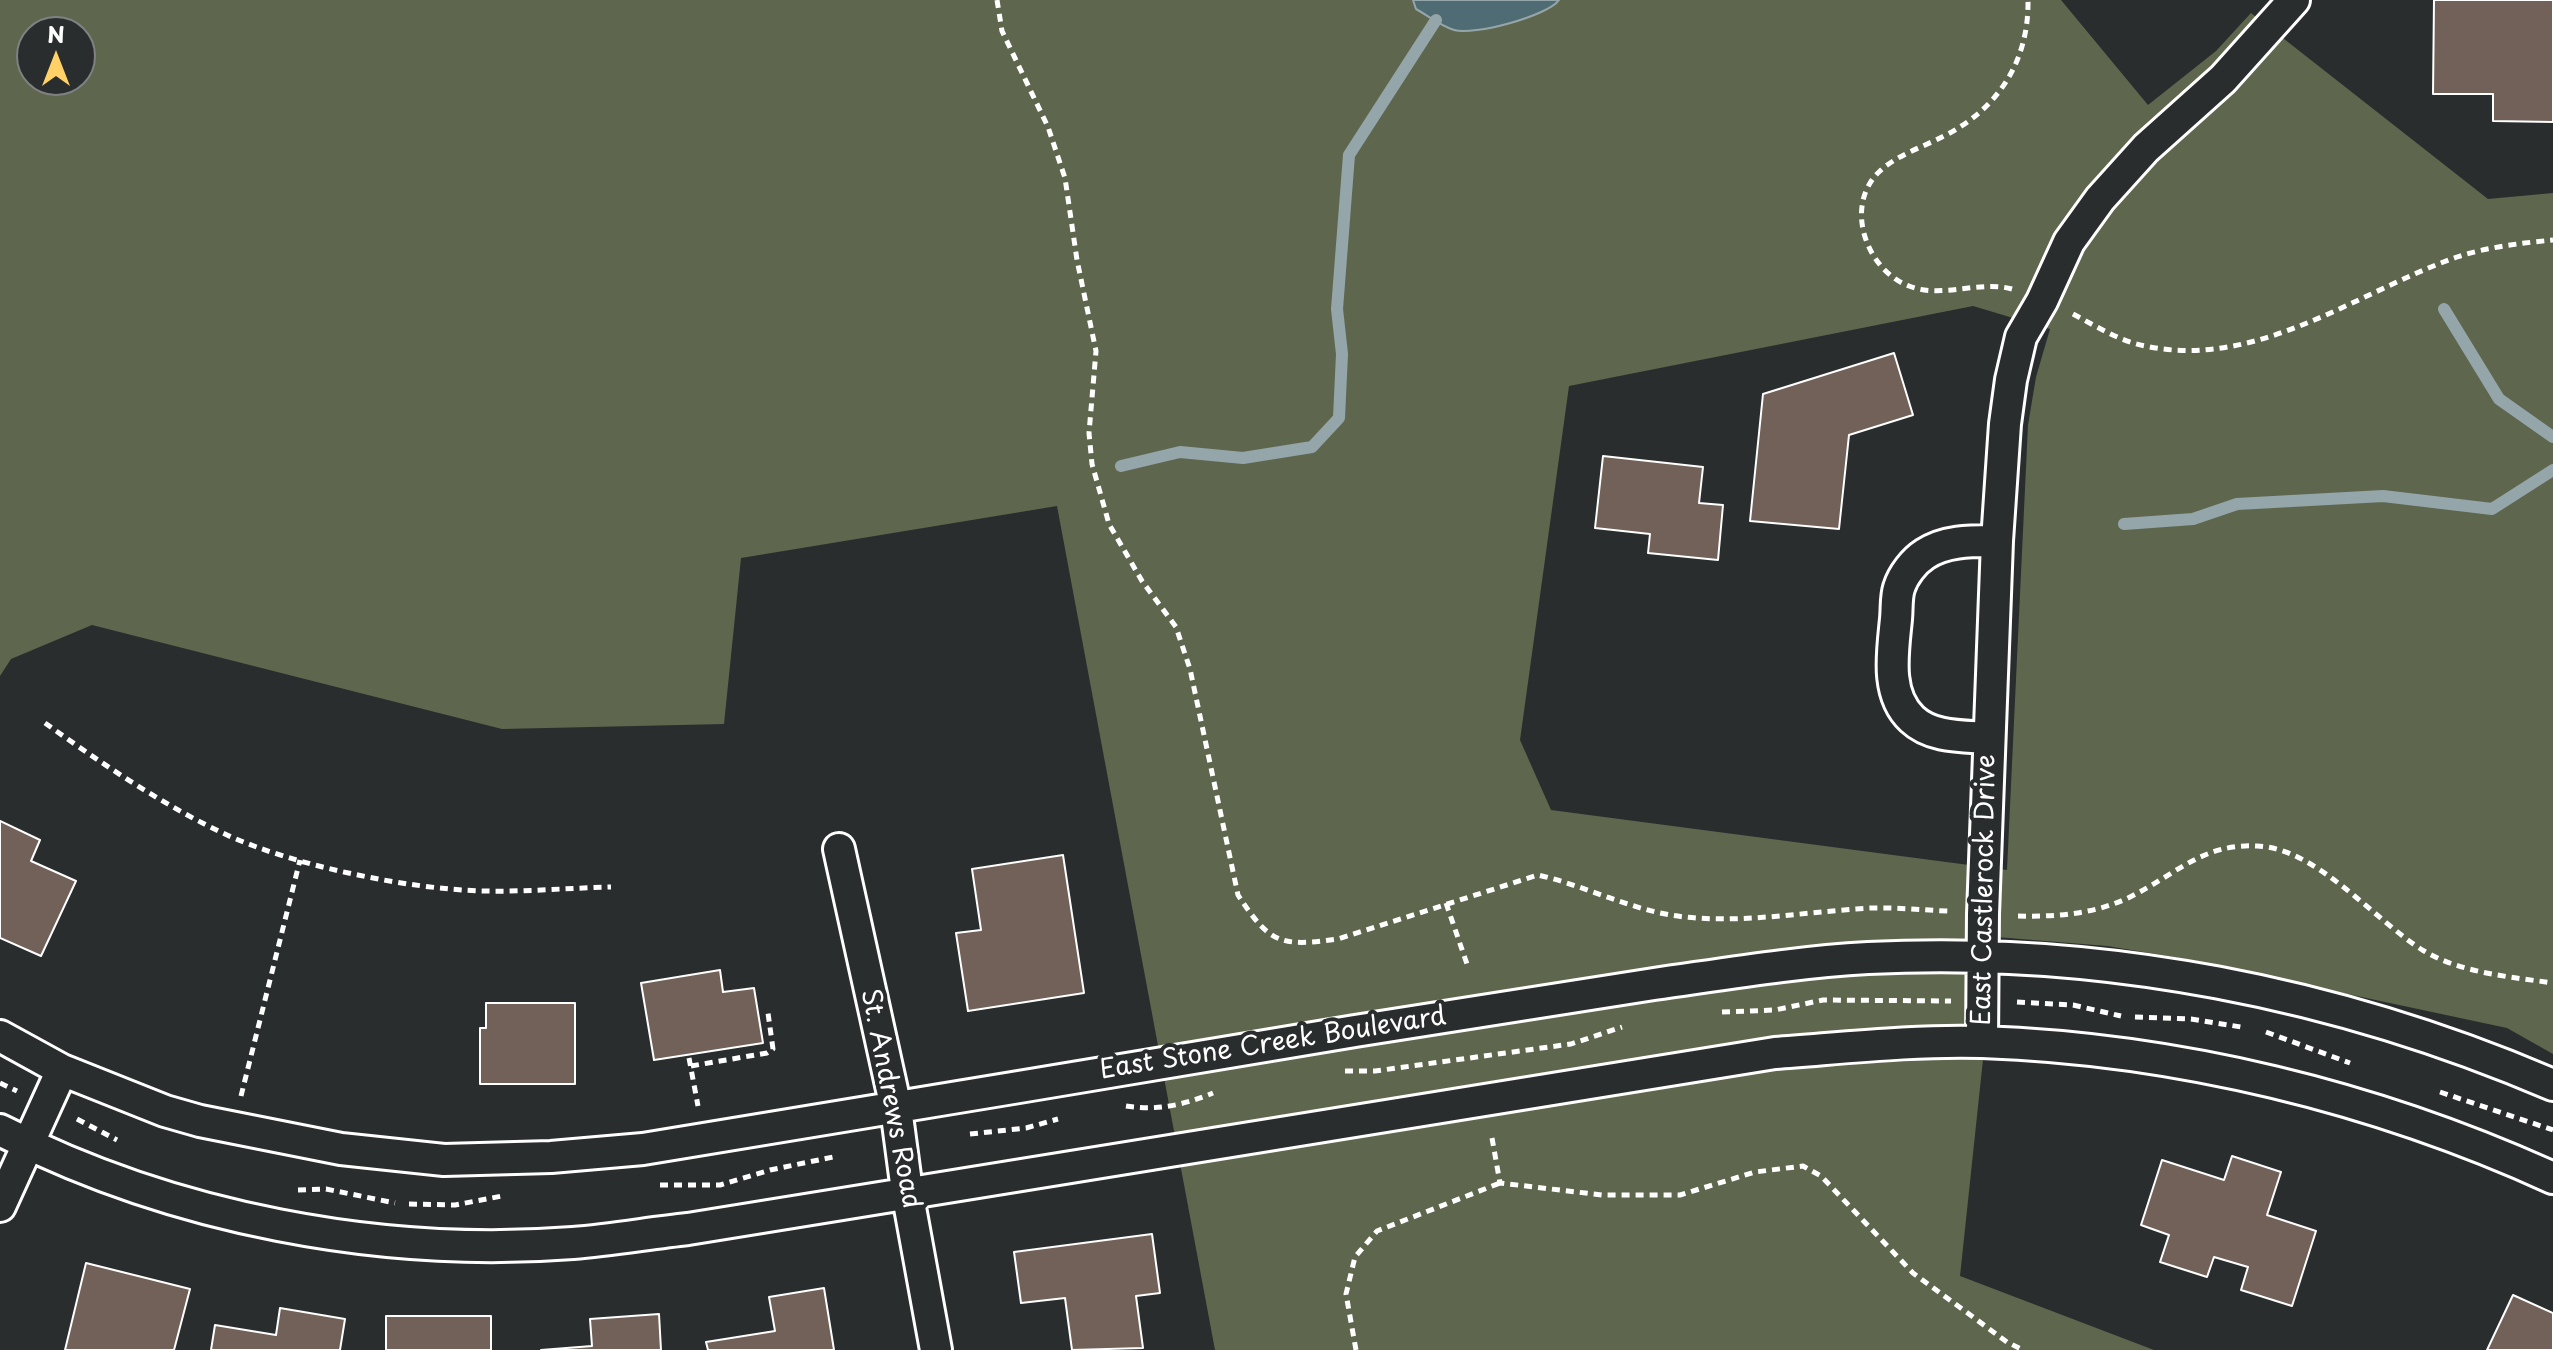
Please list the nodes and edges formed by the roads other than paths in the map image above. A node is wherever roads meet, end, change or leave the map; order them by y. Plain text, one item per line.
1 (2294, 0) edge
2 (1997, 541) junction
3 (1989, 738) junction
4 (839, 849) dead end
5 (1984, 958) junction
6 (0, 1036) edge
7 (1982, 1042) junction
8 (62, 1070) junction
9 (2553, 1085) edge
10 (896, 1108) junction
11 (0, 1130) edge
12 (28, 1144) junction
13 (2553, 1178) edge
14 (907, 1191) junction
15 (0, 1206) edge
16 (936, 1350) edge

1 - 2 street, East Castlerock Drive
2 - 3 street, East Castlerock Drive
2 - 3 street, East Castlerock Drive
3 - 5 street, East Castlerock Drive
4 - 10 street, St. Andrews Road
5 - 7 street, East Castlerock Drive
5 - 9 street, East Stone Creek Boulevard
5 - 10 street, East Stone Creek Boulevard
6 - 8 street, East Stone Creek Boulevard
7 - 13 street
7 - 14 street
8 - 10 street, East Stone Creek Boulevard
8 - 12 street
10 - 14 street, St. Andrews Road
11 - 12 street
12 - 14 street
12 - 15 street
14 - 16 street, St. Andrews Road

